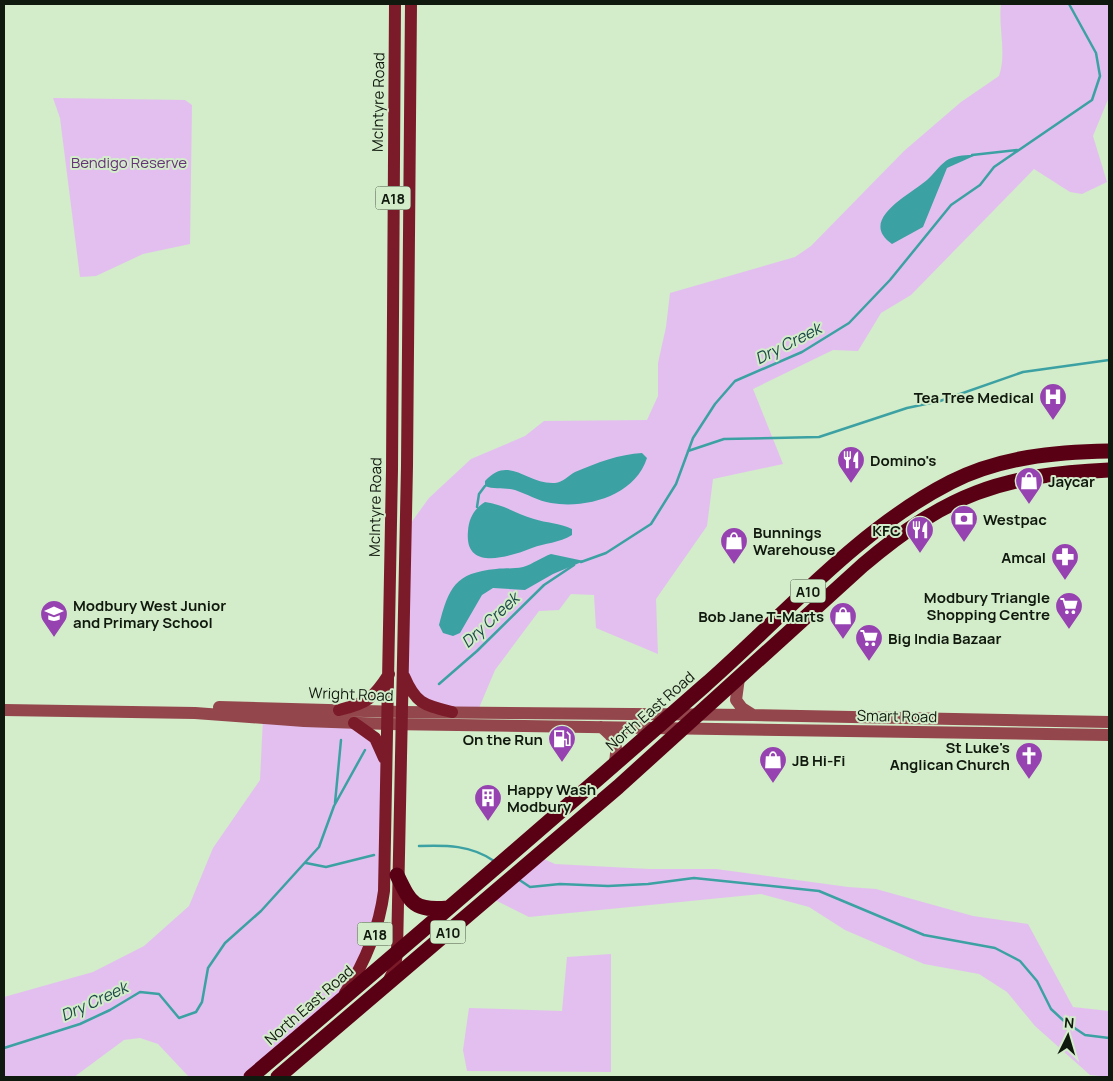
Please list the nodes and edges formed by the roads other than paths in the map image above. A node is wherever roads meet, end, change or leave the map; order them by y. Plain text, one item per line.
1 (389, 4) edge
2 (395, 4) edge
3 (411, 4) edge
4 (395, 21) junction
5 (1109, 451) edge
6 (1109, 470) edge
7 (992, 486) junction
8 (938, 490) junction
9 (913, 505) junction
10 (924, 518) junction
11 (402, 671) junction
12 (389, 674) junction
13 (739, 678) junction
14 (4, 703) edge
15 (4, 710) edge
16 (339, 710) junction
17 (452, 712) junction
18 (671, 715) junction
19 (753, 715) junction
20 (698, 716) junction
21 (395, 718) junction
22 (1109, 722) edge
23 (354, 723) junction
24 (601, 727) junction
25 (657, 728) junction
26 (684, 728) junction
27 (1109, 735) edge
28 (614, 765) junction
29 (386, 766) junction
30 (397, 875) junction
31 (448, 908) junction
32 (397, 952) junction
33 (387, 984) junction
34 (340, 1001) junction
35 (251, 1077) edge
36 (278, 1077) edge

1 - 4 main road
2 - 4 main road, McIntyre Road / A18
3 - 11 main road, McIntyre Road / A18
4 - 12 main road, McIntyre Road / A18
5 - 8 highway, North East Road / A10
6 - 7 highway, A10
7 - 8 highway
7 - 10 highway, A10
8 - 9 highway, North East Road / A10
9 - 10 highway
9 - 18 highway, North East Road / A10
10 - 13 highway, A10
11 - 17 main road
11 - 21 main road, McIntyre Road / A18
12 - 16 main road
12 - 21 main road, McIntyre Road / A18
13 - 19 main road
13 - 20 highway, A10
14 - 16 main road, Wright Road
15 - 23 main road, Wright Road
16 - 21 main road, Wright Road
17 - 18 main road, Wright Road
17 - 21 main road, Wright Road
18 - 20 main road, Wright Road
18 - 25 highway, North East Road / A10
19 - 20 main road, Smart Road
19 - 22 main road, Smart Road
20 - 26 highway, A10
21 - 23 main road, Wright Road
21 - 24 main road, Wright Road
21 - 29 main road, McIntyre Road / A18
21 - 30 main road, McIntyre Road / A18
23 - 29 main road
24 - 25 main road, Wright Road
24 - 28 main road
25 - 26 main road, Wright Road
25 - 28 highway, North East Road / A10
26 - 27 main road, Smart Road
26 - 33 highway, A10
28 - 31 highway, North East Road / A10
29 - 34 main road, McIntyre Road / A18
30 - 31 highway
30 - 32 main road, McIntyre Road / A18
31 - 32 highway, North East Road / A10
32 - 33 main road, McIntyre Road / A18
32 - 34 highway, North East Road / A10
33 - 36 highway, A10
34 - 35 highway, North East Road / A10

